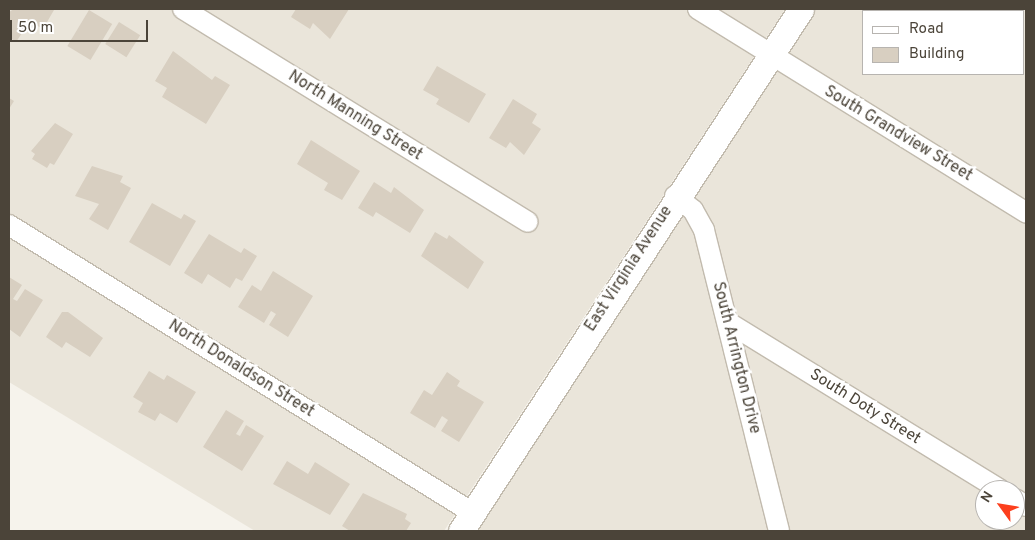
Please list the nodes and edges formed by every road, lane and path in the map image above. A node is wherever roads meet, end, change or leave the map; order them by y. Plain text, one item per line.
1 (183, 9) edge
2 (698, 9) edge
3 (801, 9) edge
4 (770, 56) junction
5 (675, 196) junction
6 (1026, 212) edge
7 (528, 222) dead end
8 (9, 225) edge
9 (729, 324) junction
10 (984, 480) edge
11 (467, 522) edge
12 (774, 528) edge

1 - 7 street, North Manning Street
2 - 4 street, South Grandview Street
3 - 4 street, East Virginia Avenue
4 - 5 street, East Virginia Avenue
4 - 6 street, South Grandview Street
5 - 9 street, South Arrington Drive
5 - 11 street, East Virginia Avenue
8 - 11 street, North Donaldson Street
9 - 10 street, South Doty Street
9 - 12 street, South Arrington Drive

